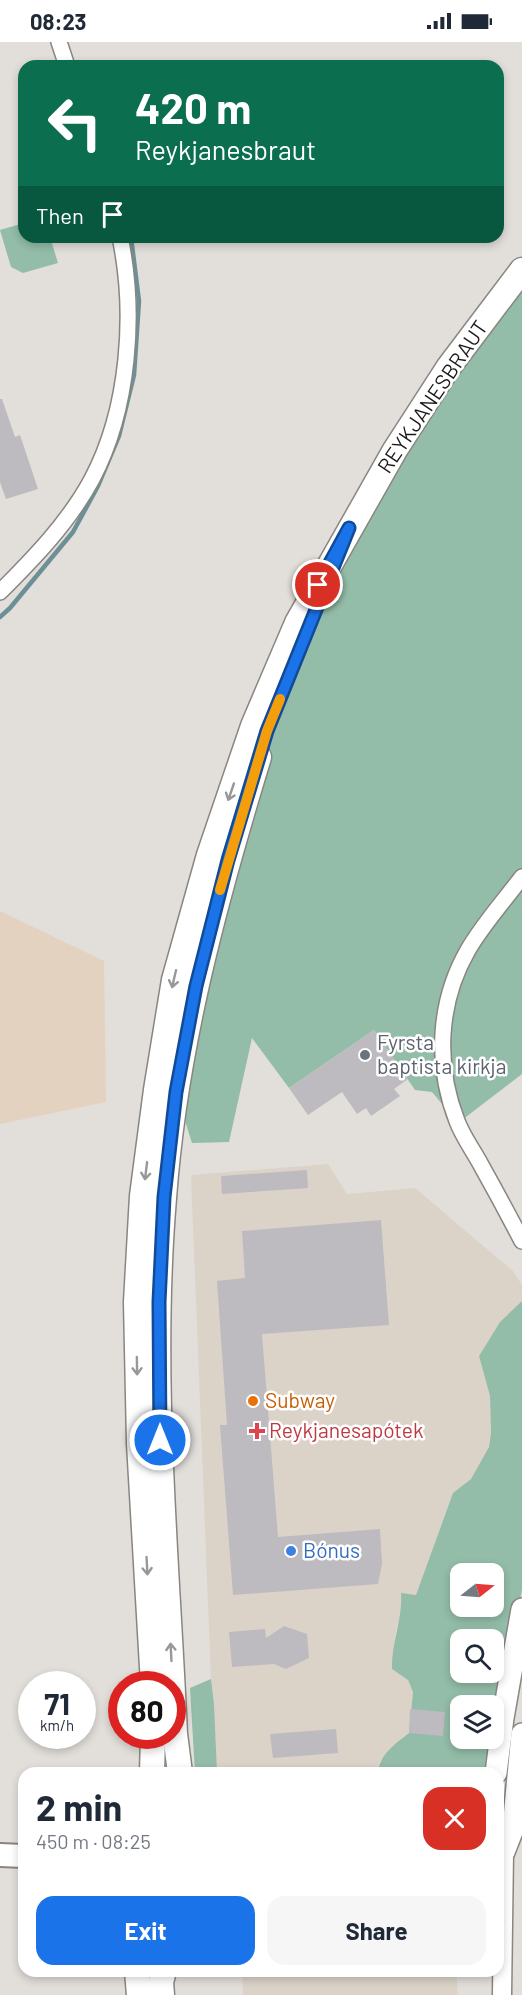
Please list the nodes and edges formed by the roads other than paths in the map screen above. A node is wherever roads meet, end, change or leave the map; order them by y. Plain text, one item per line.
1 (59, 42) edge
2 (65, 60) edge
3 (121, 243) edge
4 (522, 270) edge
5 (349, 528) junction
6 (0, 592) edge
7 (522, 877) edge
8 (522, 1241) edge
9 (522, 1609) edge
10 (152, 1671) edge
11 (522, 1734) edge
12 (153, 1749) edge
13 (152, 1767) edge
14 (179, 1767) edge
15 (497, 1767) edge
16 (504, 1843) edge
17 (138, 1977) edge
18 (162, 1977) edge
19 (502, 1977) edge
20 (139, 1995) edge
21 (162, 1995) edge
22 (502, 1995) edge

1 - 2 street
3 - 6 street
4 - 5 highway, REYKJANESBRAUT
5 -> 10 highway, REYKJANESBRAUT
14 -> 5 highway, REYKJANESBRAUT
7 - 8 street
9 - 15 main road
11 - 16 main road
12 - 13 highway
17 - 20 highway
18 - 21 highway
19 - 22 street

